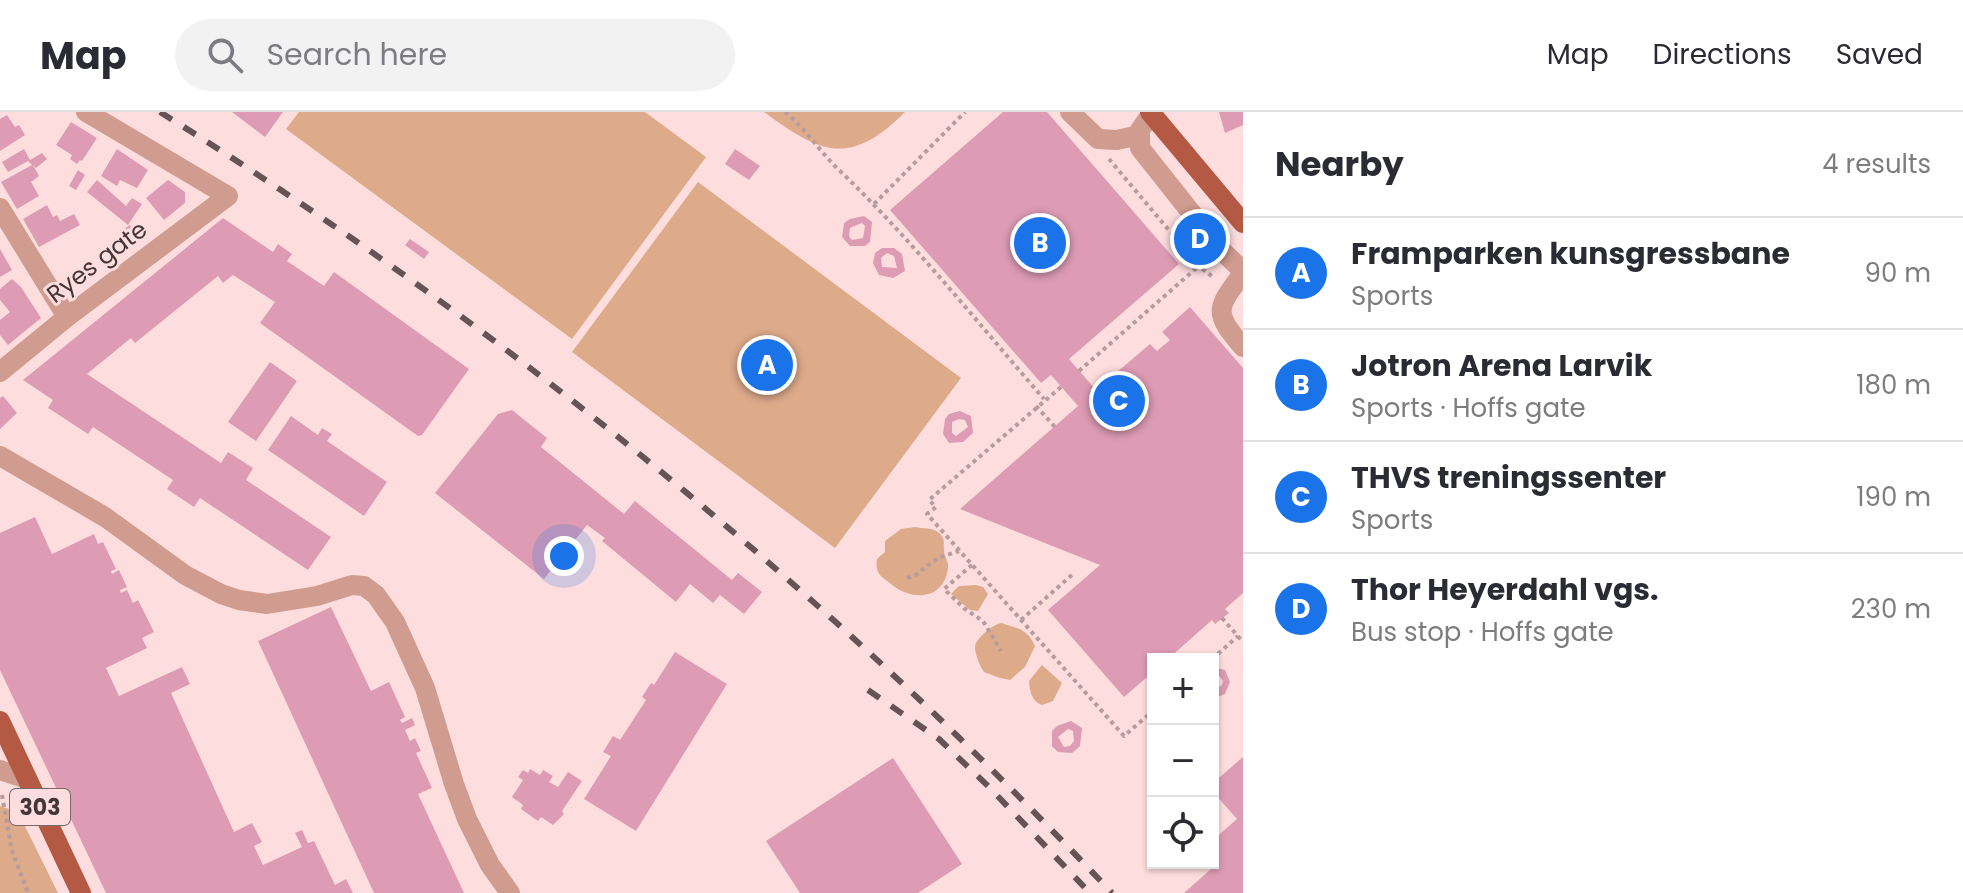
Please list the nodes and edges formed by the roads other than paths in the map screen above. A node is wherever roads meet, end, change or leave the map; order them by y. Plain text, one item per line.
1 (86, 112) edge
2 (1070, 112) edge
3 (1151, 113) edge
4 (1139, 135) junction
5 (0, 208) edge
6 (1243, 223) edge
7 (1243, 272) edge
8 (67, 317) junction
9 (1243, 347) edge
10 (0, 372) edge
11 (0, 456) edge
12 (0, 721) edge
13 (0, 770) edge
14 (27, 779) junction
15 (81, 893) edge
16 (510, 893) edge

1 - 8 street, Ryes gate
2 - 4 street
3 - 4 street
3 - 6 main road
4 - 7 street
5 - 8 street
7 - 9 street
8 - 10 street, Ryes gate
11 - 16 street
12 - 14 main road, 303
13 - 14 street
14 - 15 main road, 303

